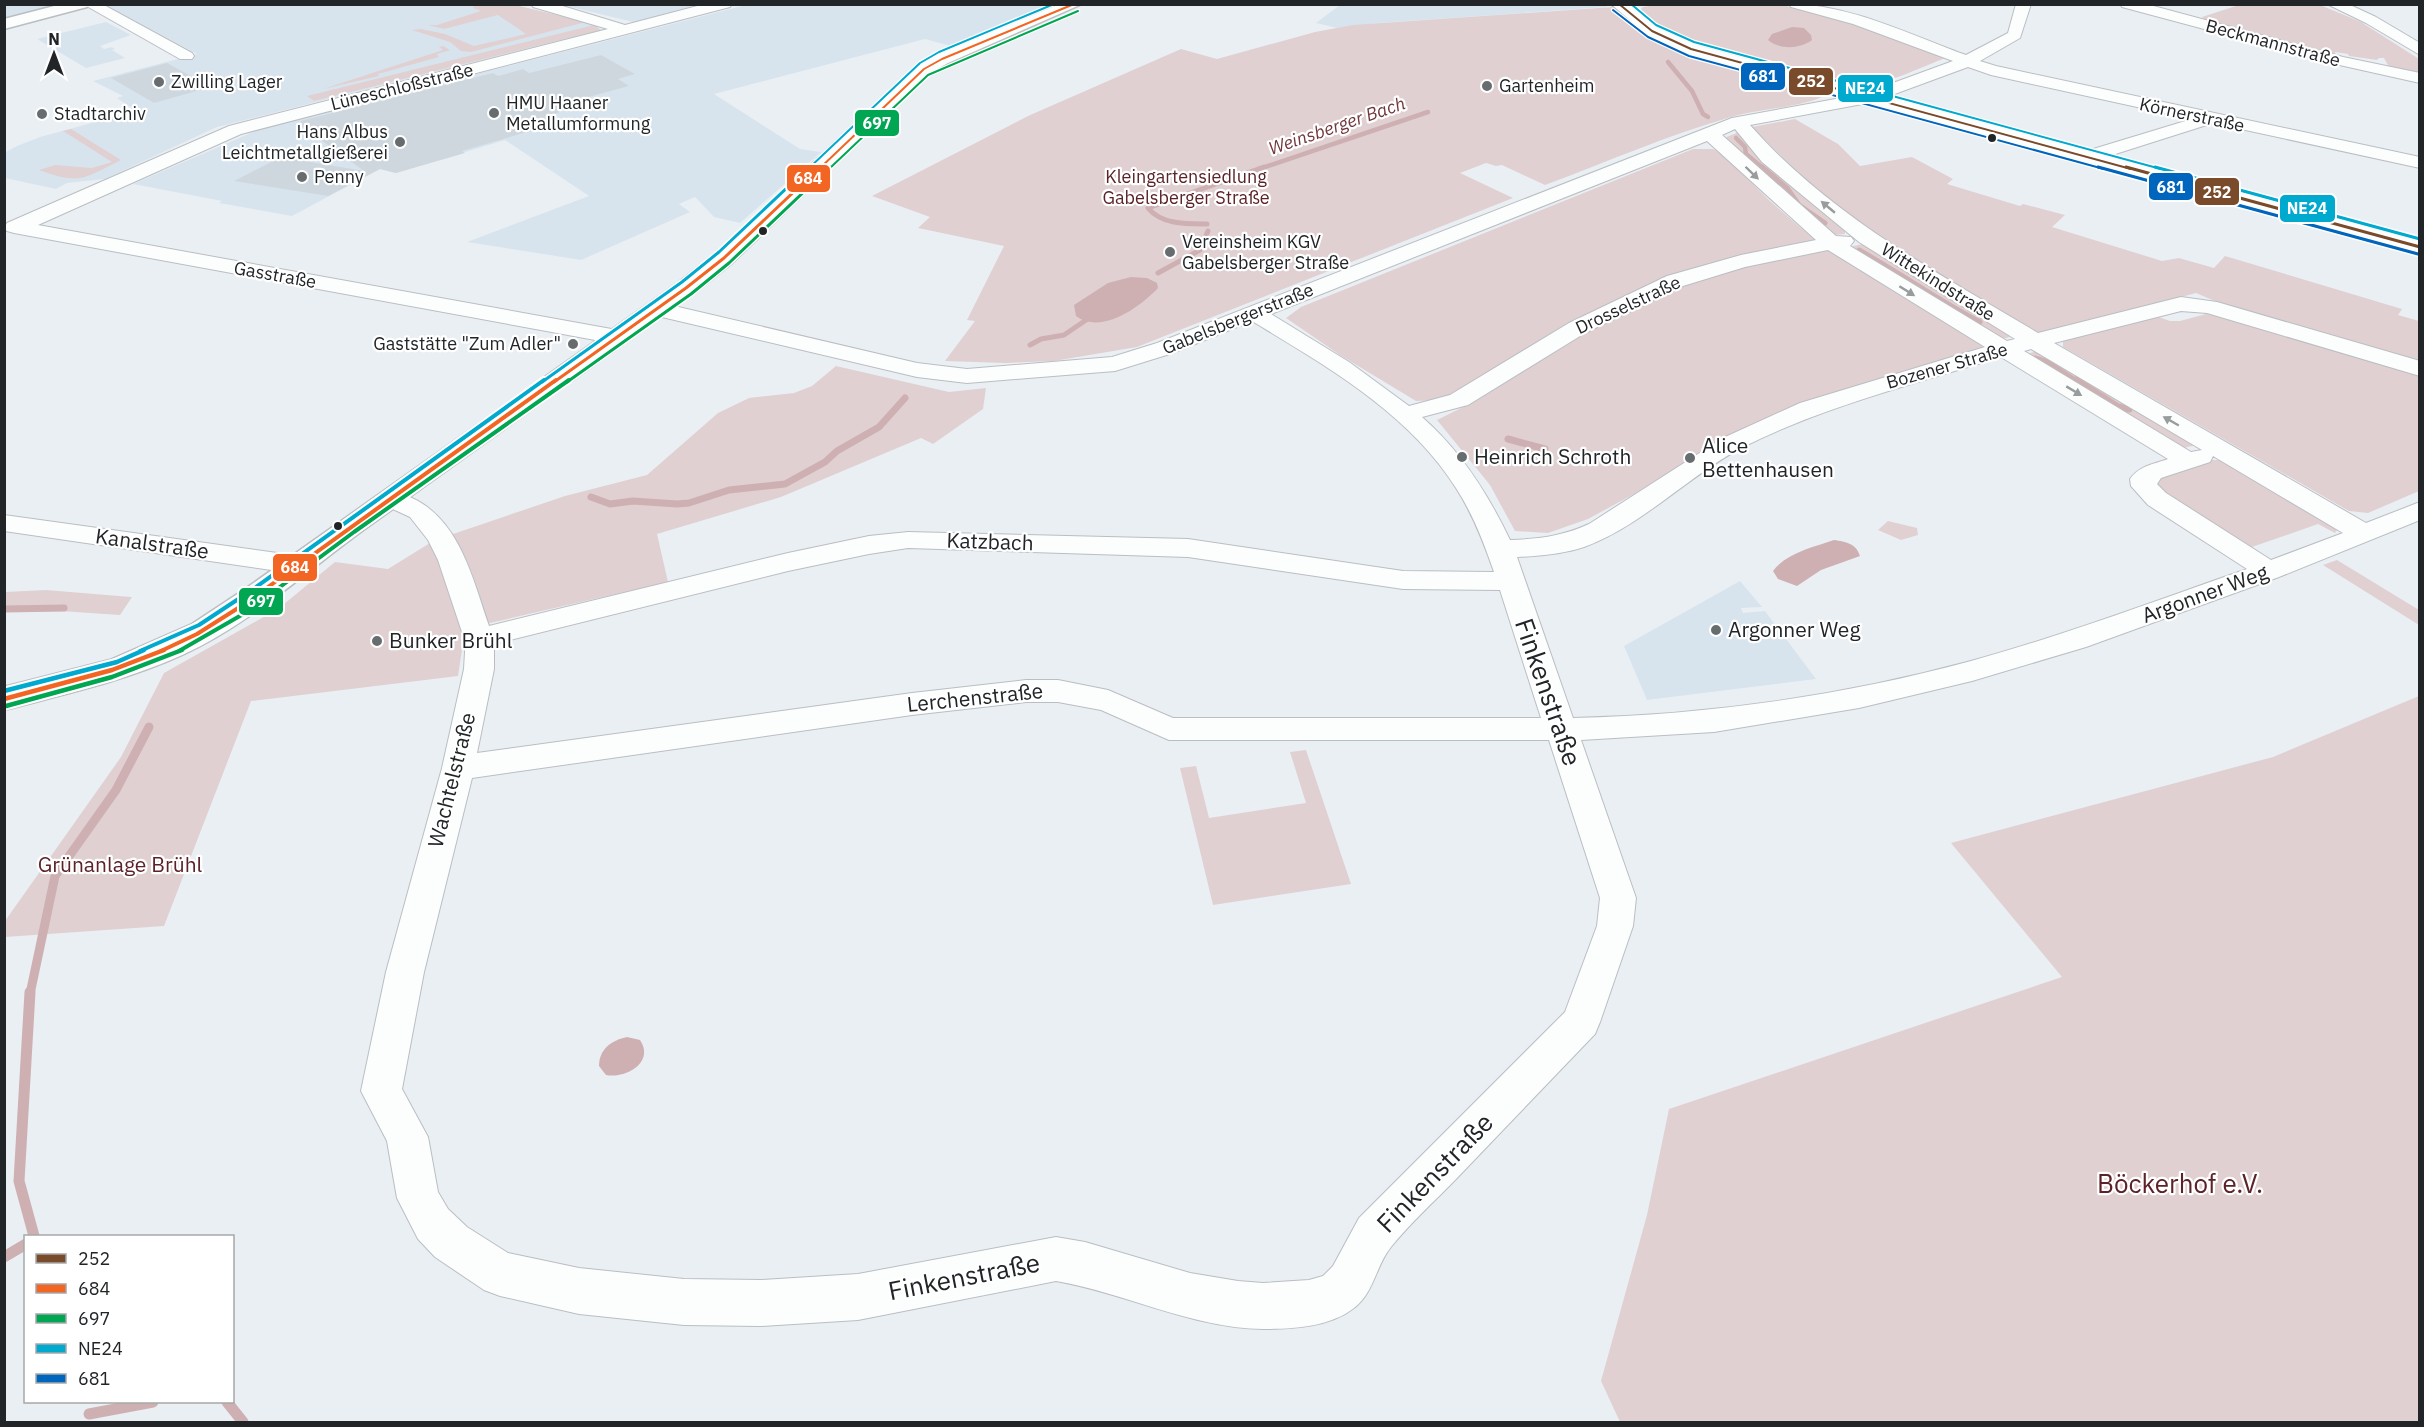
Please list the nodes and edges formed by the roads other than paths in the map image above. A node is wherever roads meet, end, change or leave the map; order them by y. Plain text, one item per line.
1 (82, 4) edge
2 (90, 4) edge
3 (538, 4) edge
4 (725, 4) edge
5 (1075, 4) edge
6 (1618, 4) edge
7 (1796, 4) edge
8 (2024, 4) edge
9 (2127, 4) edge
10 (2334, 4) edge
11 (2204, 7) dead end
12 (2174, 17) junction
13 (2371, 20) junction
14 (4, 24) edge
15 (2410, 25) dead end
16 (626, 30) junction
17 (2420, 50) edge
18 (186, 56) dead end
19 (1966, 62) junction
20 (2420, 78) edge
21 (1867, 98) junction
22 (2210, 119) junction
23 (1738, 122) junction
24 (1709, 133) junction
25 (2087, 157) junction
26 (2420, 163) edge
27 (11, 226) edge
28 (1866, 238) junction
29 (1831, 243) junction
30 (2420, 247) edge
31 (657, 309) junction
32 (1254, 313) junction
33 (617, 337) junction
34 (2034, 341) junction
35 (2003, 349) junction
36 (2420, 369) edge
37 (1406, 414) junction
38 (2222, 450) junction
39 (2188, 461) junction
40 (391, 498) junction
41 (2420, 510) edge
42 (4, 523) edge
43 (2365, 534) junction
44 (1500, 549) junction
45 (299, 565) junction
46 (2269, 571) junction
47 (1510, 580) junction
48 (479, 638) junction
49 (4, 699) edge
50 (1561, 729) junction
51 (458, 768) junction
52 (381, 1091) joint

1 - 14 main road
2 - 18 street
3 - 16 street
4 - 16 street, Lüneschloßstraße
5 - 31 main road
6 - 21 main road
7 - 19 street, Körnerstraße
8 - 19 street, Gabelsbergerstraße
9 - 12 street, Beckmannstraße
10 - 13 street
11 - 12 street
12 - 20 street, Beckmannstraße
13 - 15 street
13 - 17 street
16 - 27 street, Lüneschloßstraße
19 - 21 street, Gabelsbergerstraße
19 - 22 street, Körnerstraße
21 - 23 street, Gabelsbergerstraße
21 - 25 main road
22 - 25 street
22 - 26 street, Körnerstraße
23 - 24 street, Gabelsbergerstraße
28 -> 23 street, Wittekindstraße
24 -> 29 street, Wittekindstraße
24 - 32 street, Gabelsbergerstraße
25 - 30 main road
27 - 33 street, Gasstraße
28 - 29 street, Drosselstraße
28 - 34 street, Wittekindstraße
29 -> 35 street, Wittekindstraße
29 - 37 street, Drosselstraße
31 - 32 street, Gabelsbergerstraße
31 - 33 main road
32 - 37 street, Finkenstraße
33 - 40 main road
34 - 35 street, Bozener Straße
34 - 36 street, Bozener Straße
38 -> 34 street, Wittekindstraße
35 -> 39 street, Wittekindstraße
35 - 44 street, Bozener Straße
37 - 44 street, Finkenstraße
38 - 39 street
38 - 43 street, Wittekindstraße
39 - 46 street
40 - 45 main road
40 - 48 street, Wachtelstraße
41 - 43 street, Argonner Weg
42 - 45 street, Kanalstraße
43 - 46 street, Argonner Weg
44 - 47 street, Finkenstraße
45 - 49 main road
46 - 50 street, Argonner Weg
47 - 48 street, Katzbach
47 - 50 street, Finkenstraße
48 - 51 street, Wachtelstraße
50 - 51 street, Lerchenstraße
50 - 52 street, Finkenstraße
51 - 52 street, Wachtelstraße

